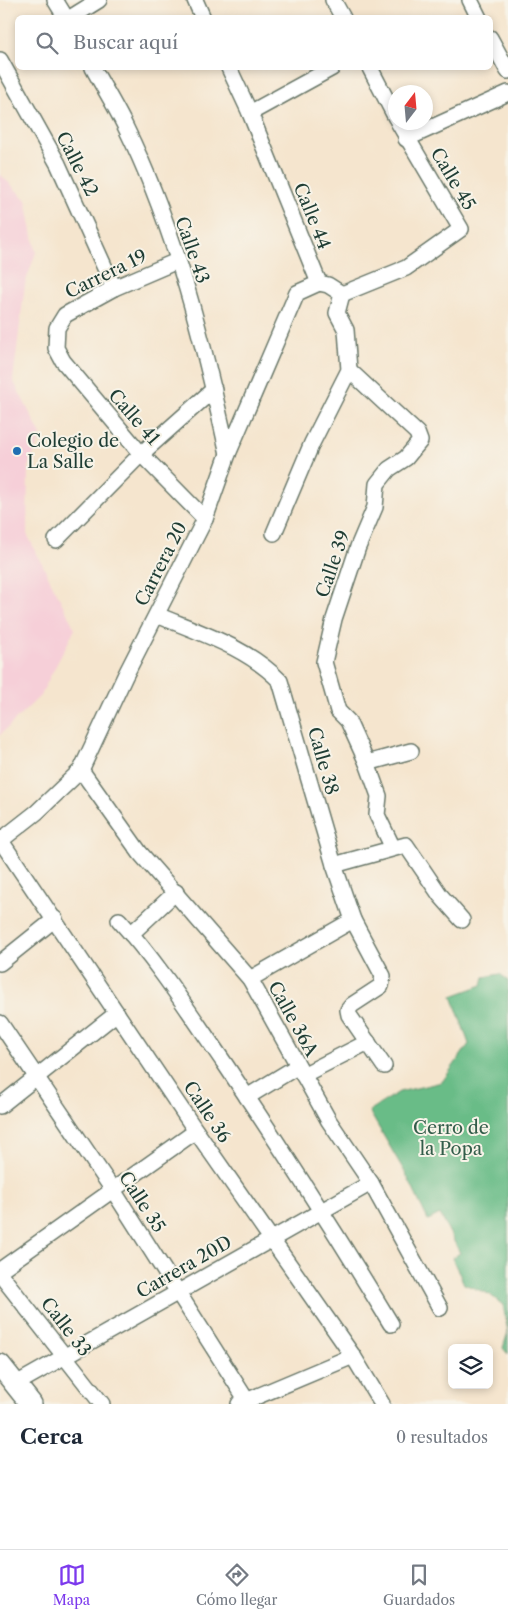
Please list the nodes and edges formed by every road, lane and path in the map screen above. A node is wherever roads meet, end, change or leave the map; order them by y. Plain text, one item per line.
1 (55, 0) edge
2 (99, 0) edge
3 (195, 0) edge
4 (334, 0) edge
5 (470, 0) edge
6 (64, 15) edge
7 (75, 15) edge
8 (202, 15) edge
9 (342, 15) edge
10 (478, 15) edge
11 (493, 44) edge
12 (0, 60) edge
13 (94, 70) edge
14 (230, 70) edge
15 (328, 70) edge
16 (371, 70) edge
17 (508, 71) edge
18 (508, 93) edge
19 (388, 103) edge
20 (250, 113) junction
21 (402, 130) edge
22 (406, 139) junction
23 (178, 261) junction
24 (319, 283) junction
25 (114, 288) junction
26 (342, 294) junction
27 (57, 328) joint
28 (349, 370) junction
29 (214, 389) junction
30 (141, 454) junction
31 (228, 454) junction
32 (205, 519) junction
33 (274, 533) dead end
34 (56, 540) dead end
35 (157, 614) junction
36 (411, 751) dead end
37 (367, 763) junction
38 (81, 770) junction
39 (0, 841) edge
40 (393, 848) junction
41 (334, 865) junction
42 (176, 892) junction
43 (55, 919) junction
44 (119, 920) dead end
45 (353, 920) junction
46 (462, 920) dead end
47 (131, 934) junction
48 (0, 963) edge
49 (250, 979) junction
50 (117, 1013) junction
51 (0, 1023) edge
52 (368, 1042) junction
53 (384, 1066) dead end
54 (301, 1070) junction
55 (36, 1077) junction
56 (247, 1097) junction
57 (0, 1106) edge
58 (196, 1131) junction
59 (371, 1183) junction
60 (113, 1190) junction
61 (322, 1210) junction
62 (273, 1238) junction
63 (0, 1270) edge
64 (0, 1274) edge
65 (178, 1292) junction
66 (440, 1308) dead end
67 (391, 1324) dead end
68 (65, 1356) junction
69 (353, 1356) junction
70 (0, 1365) edge
71 (16, 1384) junction
72 (245, 1403) edge
73 (31, 1404) edge
74 (102, 1404) edge
75 (382, 1404) edge

1 - 6 street
2 - 7 street
3 - 8 street
4 - 9 street
5 - 10 street
11 - 17 street
12 - 25 street, Calle 42
13 - 23 street, Calle 43
14 - 20 street, Calle 44
15 - 20 street
16 - 19 street
18 - 22 street
20 - 24 street, Calle 44
21 - 22 street, Calle 45
22 - 26 street, Calle 45
23 - 25 street, Carrera 19
23 - 29 street, Calle 43
24 - 26 street
24 - 31 street, Carrera 20
25 - 27 street, Carrera 19
26 - 28 street
27 - 30 street, Calle 41
28 - 33 street
28 - 37 street, Calle 39
29 - 30 street
29 - 31 street, Calle 43
30 - 32 street, Calle 41
30 - 34 street
31 - 32 street, Carrera 20
32 - 35 street, Carrera 20
35 - 38 street, Carrera 20
35 - 41 street, Calle 38
36 - 37 street
37 - 40 street
38 - 39 street, Carrera 20
38 - 42 street, Calle 36A
39 - 43 street, Calle 36
40 - 41 street
40 - 46 street
41 - 45 street, Calle 38
42 - 47 street
42 - 49 street, Calle 36A
43 - 48 street
43 - 50 street, Calle 36
44 - 47 street
45 - 49 street
45 - 52 street, Calle 38
47 - 56 street
49 - 54 street, Calle 36A
50 - 55 street
50 - 58 street, Calle 36
51 - 55 street, Calle 35
52 - 53 street
52 - 54 street
54 - 56 street
54 - 59 street, Calle 36A
55 - 57 street
55 - 60 street, Calle 35
56 - 61 street
58 - 60 street
58 - 62 street, Calle 36
59 - 61 street, Carrera 20D
59 - 66 street, Calle 36A
60 - 63 street
60 - 65 street, Calle 35
61 - 62 street, Carrera 20D
61 - 67 street
62 - 65 street, Carrera 20D
62 - 69 street, Calle 36
64 - 68 street, Calle 33
65 - 68 street, Carrera 20D
65 - 72 street, Calle 35
68 - 71 street, Carrera 20D
68 - 74 street, Calle 33
69 - 72 street
69 - 75 street, Calle 36
70 - 71 highway
71 - 73 highway

